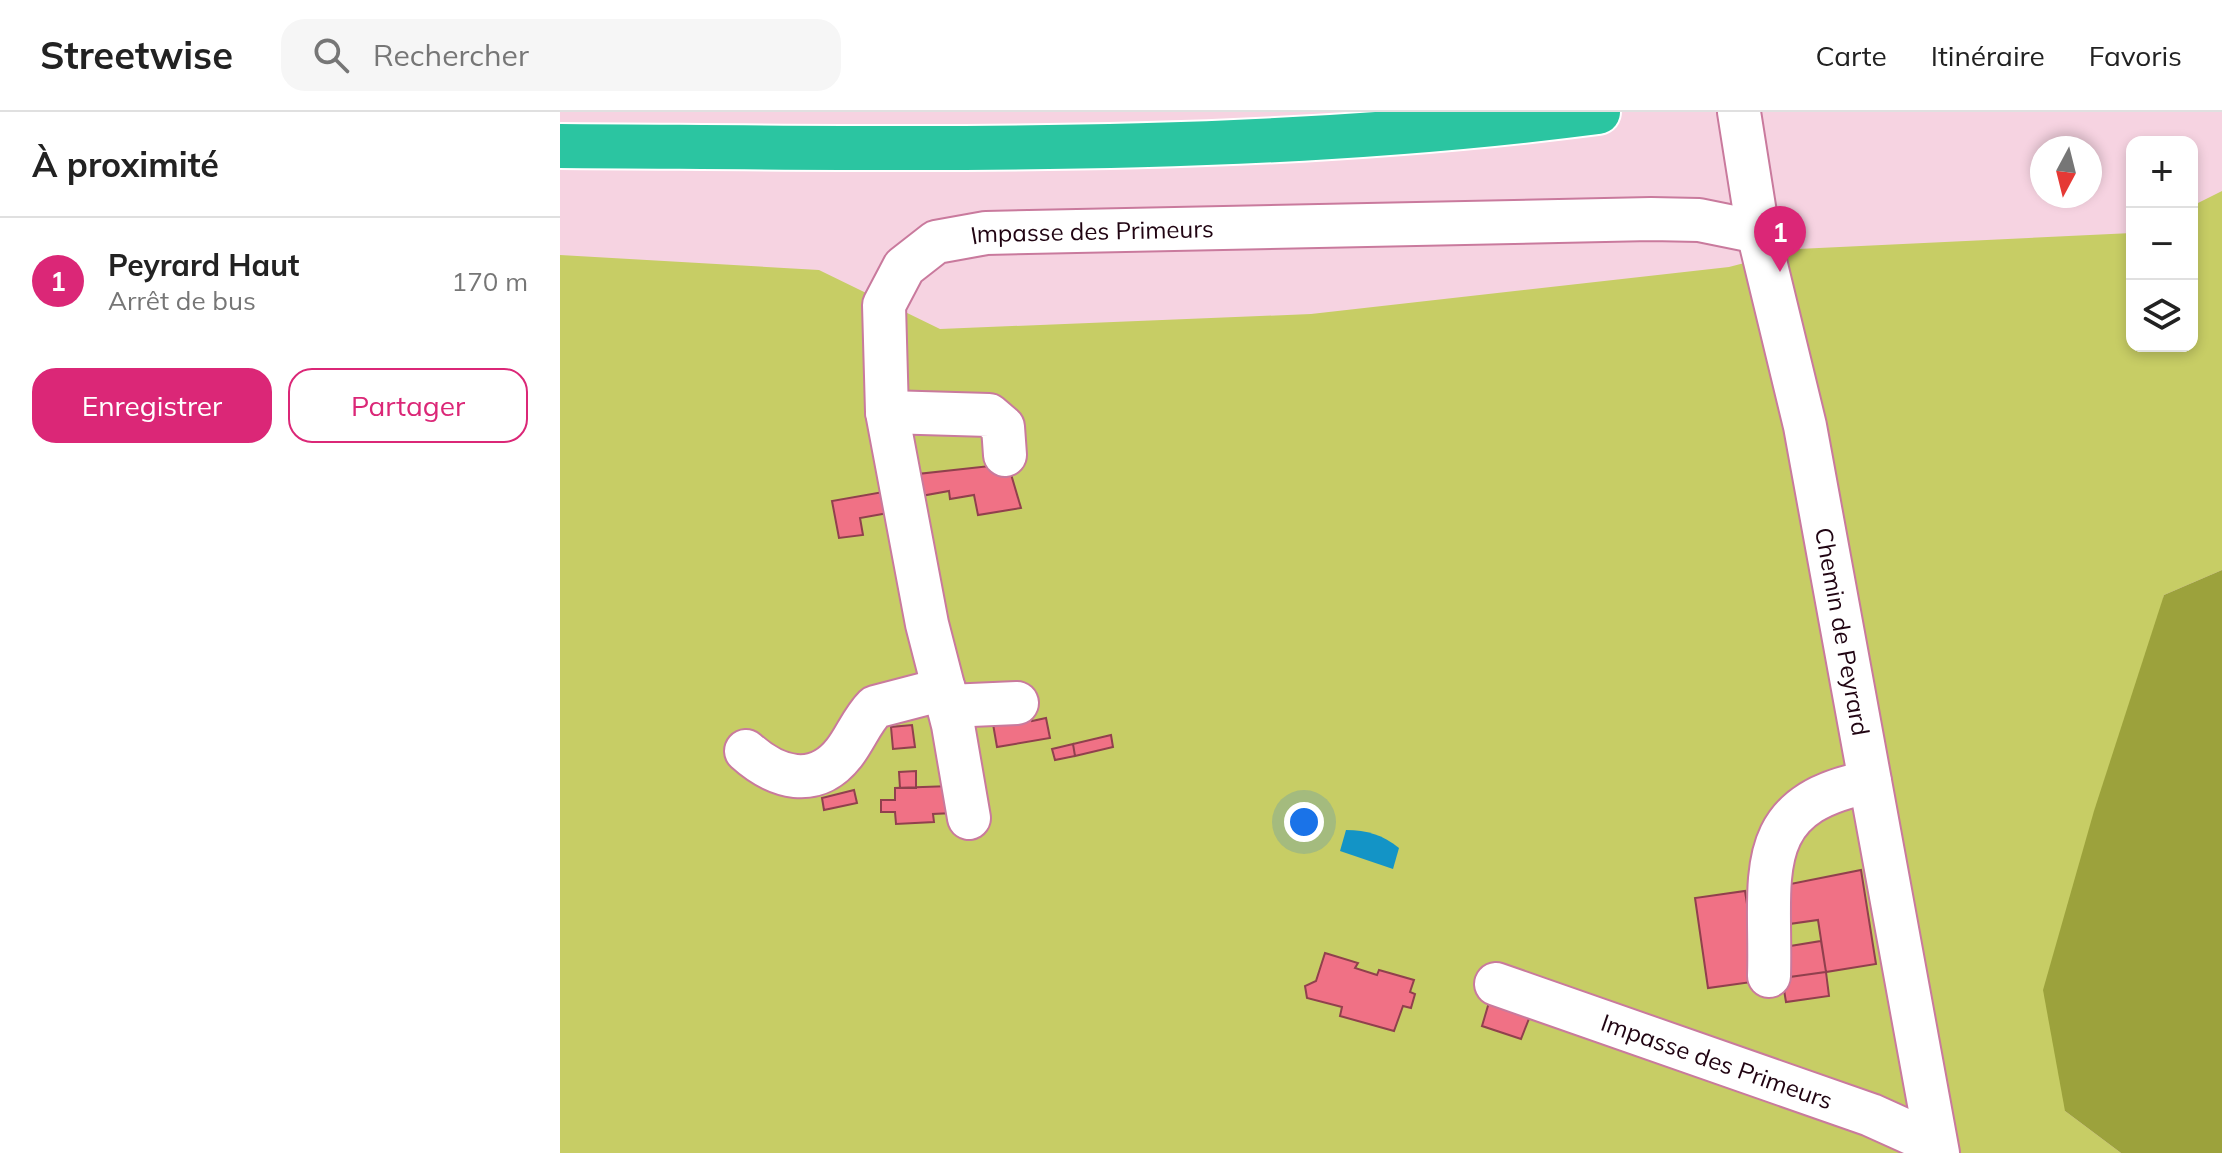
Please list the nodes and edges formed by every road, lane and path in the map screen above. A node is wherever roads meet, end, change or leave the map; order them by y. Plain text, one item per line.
1 (1598, 112) edge
2 (1739, 112) edge
3 (560, 146) edge
4 (1755, 216) junction
5 (887, 412) junction
6 (1005, 455) dead end
7 (1017, 703) dead end
8 (948, 707) junction
9 (746, 751) dead end
10 (1870, 782) junction
11 (969, 818) dead end
12 (1769, 976) dead end
13 (1496, 984) dead end
14 (1937, 1148) edge

1 - 3 highway
2 - 4 street, Chemin de Peyrard
4 - 5 street, Impasse des Primeurs
4 - 10 street, Chemin de Peyrard
5 - 6 street
5 - 8 street, Impasse des Primeurs
7 - 8 street
8 - 9 street
8 - 11 street, Impasse des Primeurs
10 - 12 street
10 - 14 street, Chemin de Peyrard
13 - 14 street, Impasse des Primeurs

